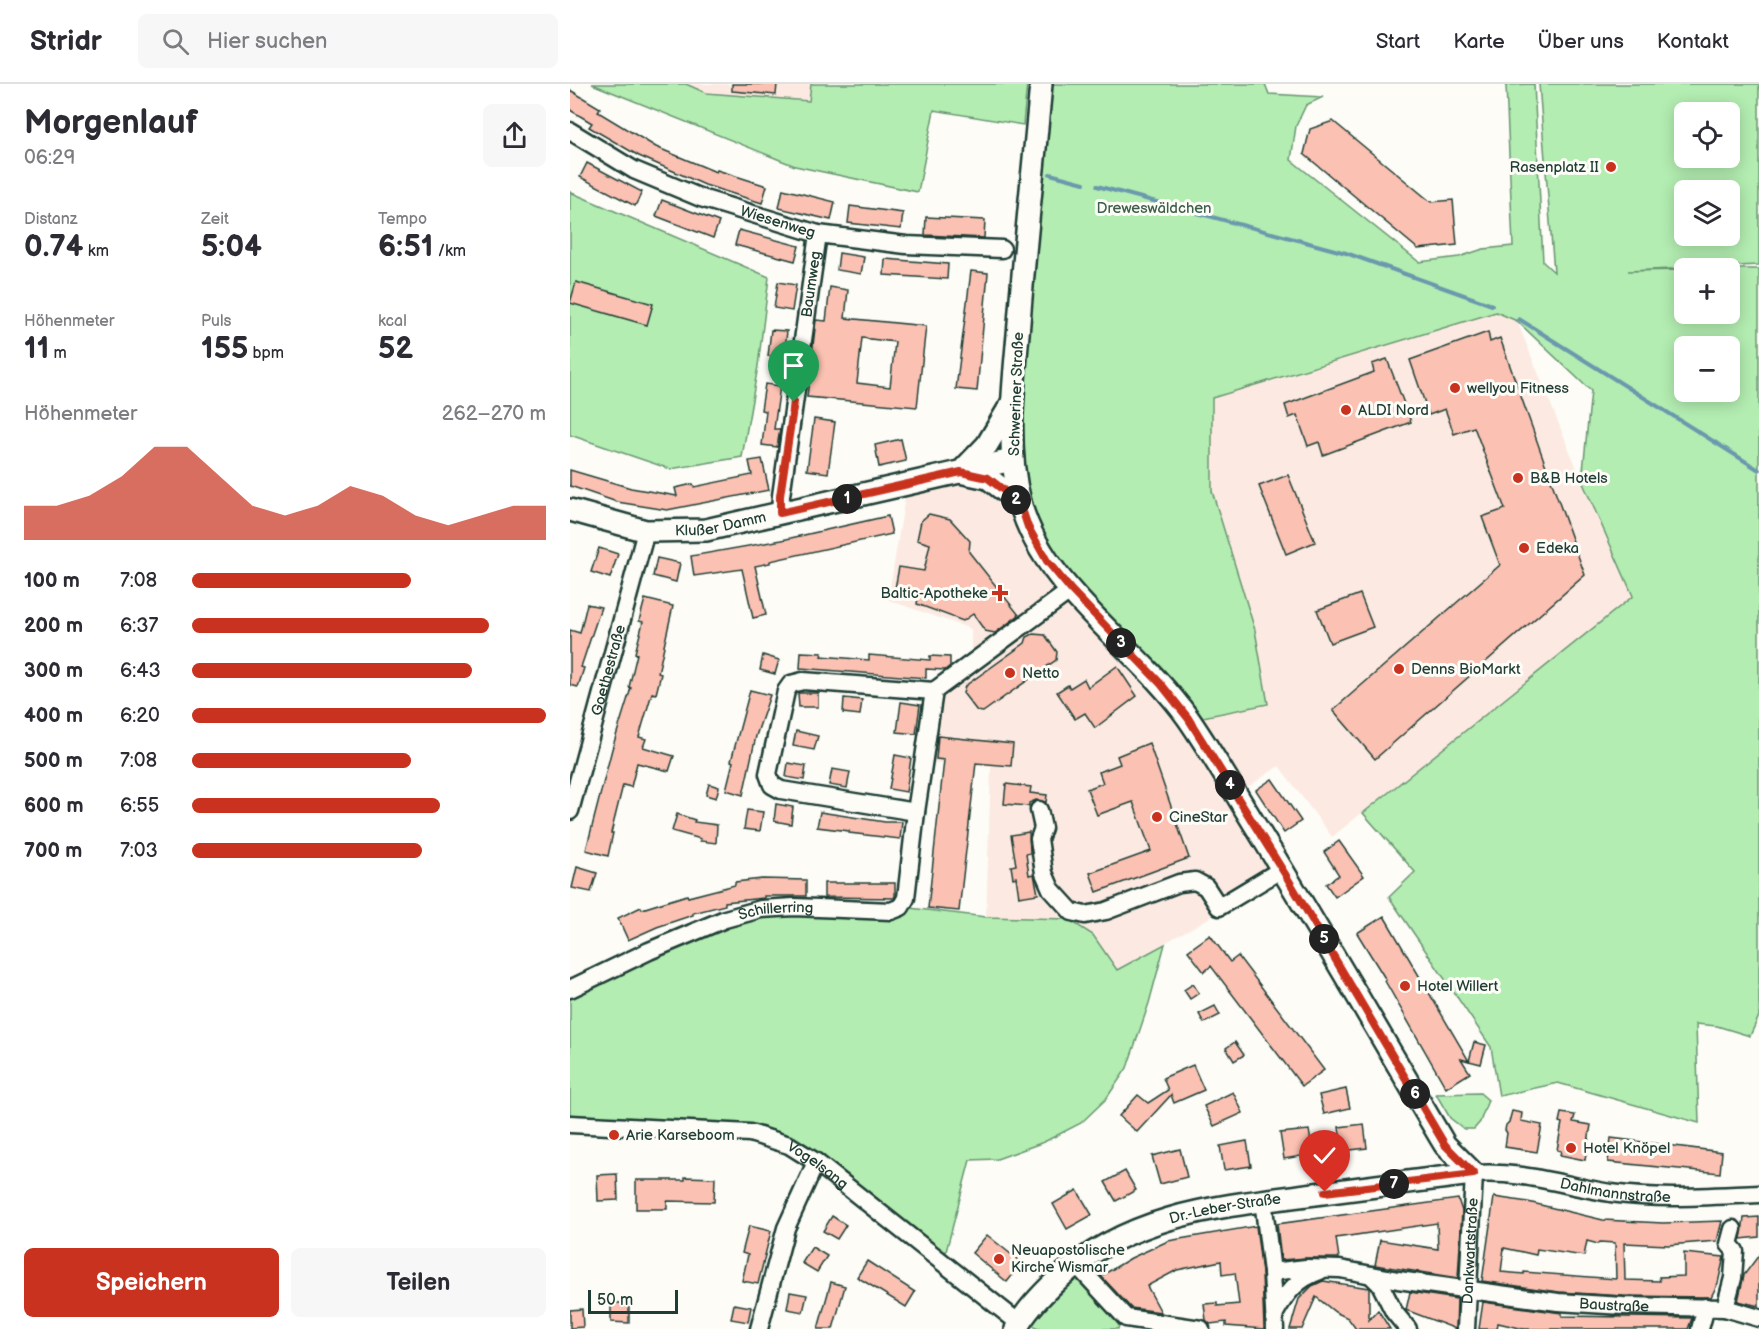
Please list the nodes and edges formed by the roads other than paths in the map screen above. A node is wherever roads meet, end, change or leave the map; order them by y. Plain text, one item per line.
1 (1041, 84) edge
2 (570, 131) edge
3 (818, 234) junction
4 (1002, 249) dead end
5 (1012, 403) junction
6 (1012, 460) junction
7 (961, 472) junction
8 (1020, 503) junction
9 (570, 510) edge
10 (780, 513) junction
11 (646, 531) junction
12 (1071, 590) junction
13 (934, 691) junction
14 (1039, 810) dead end
15 (570, 811) edge
16 (916, 812) junction
17 (1282, 869) junction
18 (570, 989) edge
19 (570, 1124) edge
20 (816, 1162) junction
21 (1474, 1174) junction
22 (1759, 1194) edge
23 (1263, 1200) junction
24 (1733, 1229) dead end
25 (1076, 1264) junction
26 (1327, 1269) junction
27 (1272, 1272) junction
28 (1371, 1275) junction
29 (1398, 1280) junction
30 (1469, 1289) junction
31 (1385, 1295) junction
32 (1707, 1307) junction
33 (1725, 1308) junction
34 (1759, 1318) edge
35 (1275, 1321) edge
36 (1018, 1326) edge
37 (759, 1329) edge
38 (1201, 1329) edge
39 (1408, 1329) edge
40 (1466, 1329) edge
41 (1700, 1329) edge

1 - 5 main road, Schweriner Straße
2 - 3 street, Wiesenweg
3 - 4 street, Wiesenweg
3 - 10 street, Baumweg
5 - 6 main road, Schweriner Straße
5 - 7 main road
6 - 7 main road, Klußer Damm
6 - 8 main road, Schweriner Straße
7 - 8 main road
7 - 10 main road, Klußer Damm
8 - 12 main road, Schweriner Straße
9 - 11 main road, Klußer Damm
10 - 11 main road, Klußer Damm
11 - 15 street, Goethestraße
12 - 13 street
12 - 17 main road, Schweriner Straße
13 - 16 street, Schillerring
13 - 16 street
14 - 17 street
16 - 18 street, Schillerring
17 - 21 main road, Schweriner Straße
19 - 20 street, Vogelsang
20 - 36 street, Vogelsang
20 - 37 street
21 - 22 street, Dahlmannstraße
21 - 23 main road, Dr.-Leber-Straße
21 - 30 street, Dankwartstraße
23 - 25 main road, Dr.-Leber-Straße
23 - 27 street
24 - 33 street
25 - 36 main road, Dr.-Leber-Straße
25 - 38 street
26 - 27 street, Baustraße
26 - 28 street, Baustraße
26 - 35 street
27 - 35 street
28 - 29 street, Baustraße
28 - 31 street
29 - 30 street, Baustraße
29 - 31 street
30 - 32 street, Baustraße
30 - 40 street, Dankwartstraße
31 - 39 street
32 - 33 street, Baustraße
32 - 41 street
33 - 34 street, Baustraße

